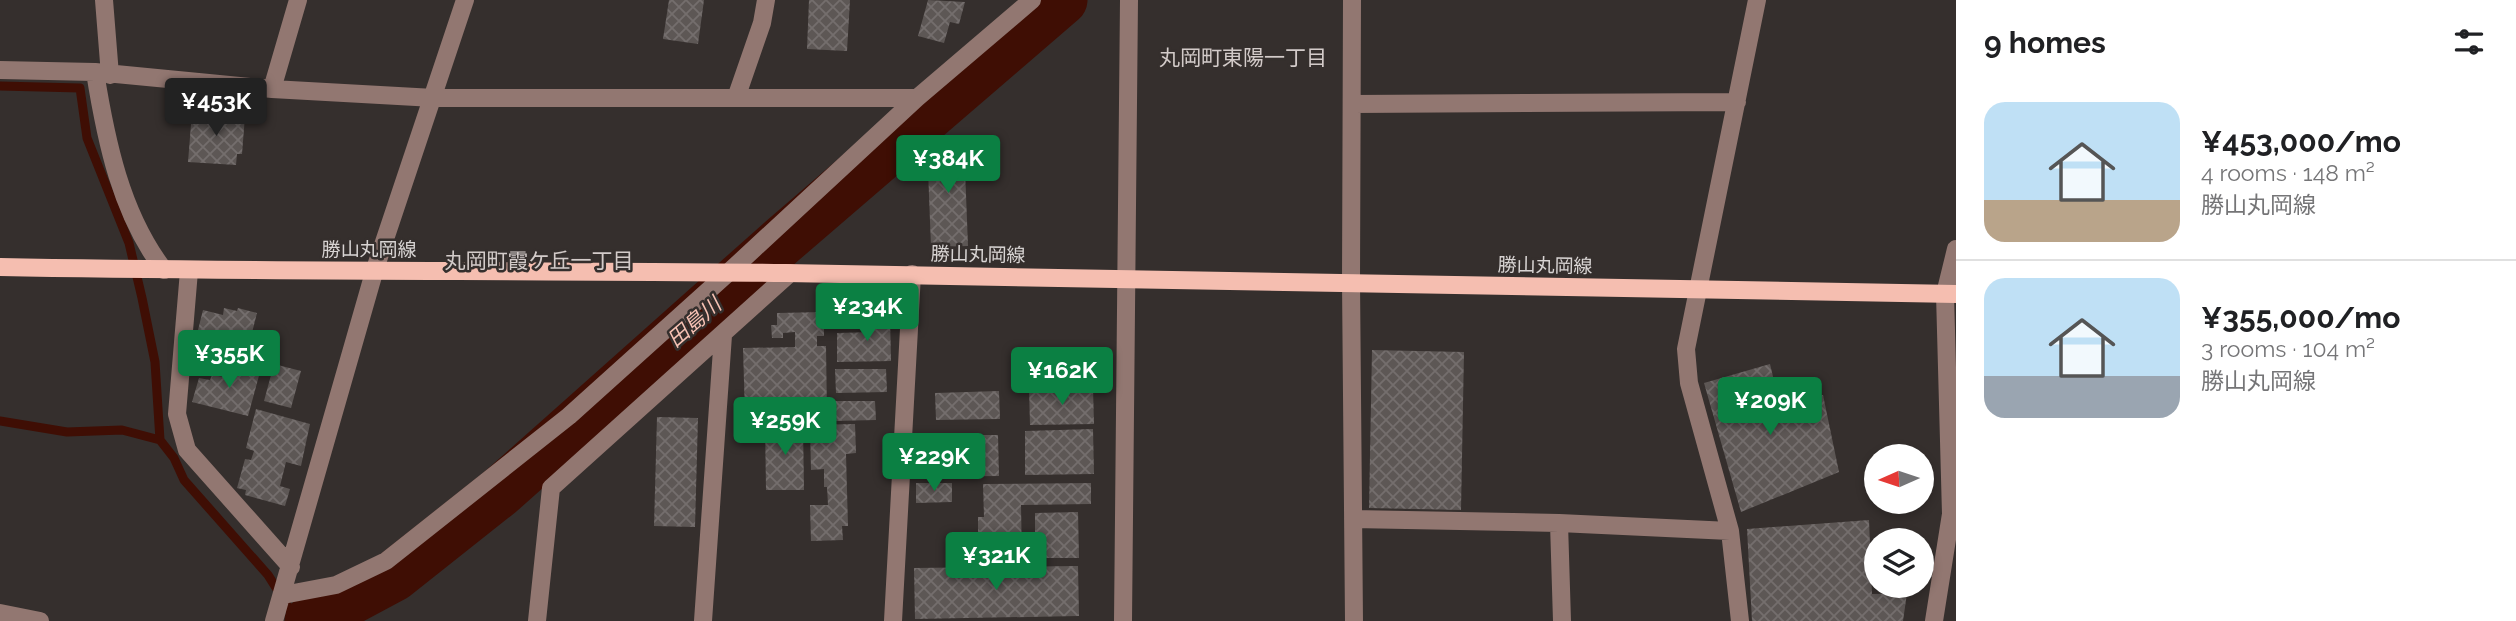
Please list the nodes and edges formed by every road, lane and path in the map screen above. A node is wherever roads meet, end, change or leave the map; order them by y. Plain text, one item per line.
1 (104, 0) edge
2 (298, 0) edge
3 (465, 0) edge
4 (766, 0) edge
5 (1032, 0) edge
6 (1129, 0) edge
7 (1352, 0) edge
8 (1757, 0) edge
9 (0, 71) edge
10 (103, 73) junction
11 (272, 89) junction
12 (434, 98) junction
13 (736, 98) junction
14 (917, 98) junction
15 (1737, 102) junction
16 (1352, 103) junction
17 (1956, 249) edge
18 (0, 267) edge
19 (164, 270) junction
20 (375, 270) junction
21 (189, 271) junction
22 (729, 272) junction
23 (790, 273) junction
24 (912, 274) junction
25 (1127, 278) junction
26 (1351, 282) junction
27 (1699, 289) junction
28 (1951, 294) edge
29 (723, 335) junction
30 (1353, 519) junction
31 (1559, 523) junction
32 (1730, 531) junction
33 (291, 568) junction
34 (283, 595) junction
35 (0, 613) edge
36 (40, 621) edge
37 (274, 621) edge
38 (537, 621) edge
39 (703, 621) edge
40 (893, 621) edge
41 (1123, 621) edge
42 (1354, 621) edge
43 (1562, 621) edge
44 (1740, 621) edge
45 (1934, 621) edge

1 - 10 street
2 - 11 street
3 - 12 street
4 - 13 street
5 - 14 street
6 - 25 street
7 - 16 street
8 - 15 street
9 - 10 street
10 - 11 street
10 - 19 street
11 - 12 street
12 - 13 street
12 - 20 street
13 - 14 street
14 - 22 street
15 - 16 street
15 - 27 street
16 - 26 street
17 - 28 street
18 - 19 main road, 勝山丸岡線
19 - 21 main road, 勝山丸岡線
20 - 21 main road, 勝山丸岡線
20 - 22 main road, 勝山丸岡線
20 - 33 street
21 - 33 street
22 - 23 main road, 勝山丸岡線
22 - 34 street
23 - 24 main road, 勝山丸岡線
23 - 29 street
24 - 25 main road, 勝山丸岡線
24 - 40 street
25 - 26 main road, 勝山丸岡線
25 - 41 street
26 - 27 main road, 勝山丸岡線
26 - 30 street
27 - 28 main road, 勝山丸岡線
27 - 32 street
28 - 45 street
29 - 38 street
29 - 39 street
30 - 31 street
30 - 42 street
31 - 32 street
31 - 43 street
32 - 44 street
33 - 34 street
34 - 37 street
35 - 36 street

